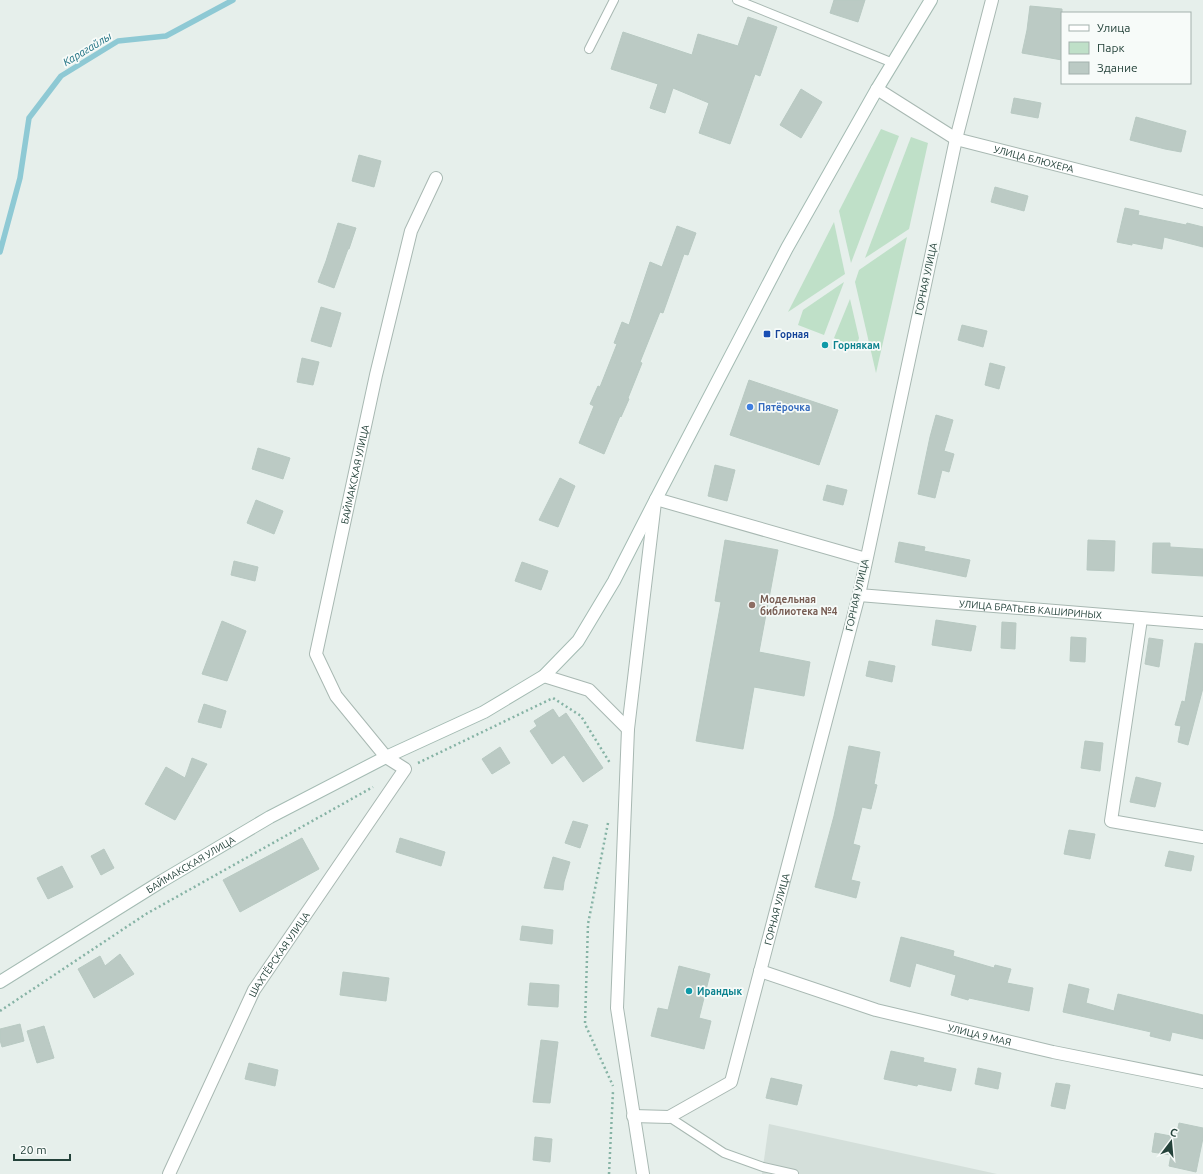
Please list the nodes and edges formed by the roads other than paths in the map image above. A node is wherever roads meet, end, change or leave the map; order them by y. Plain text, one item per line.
1 (614, 0) edge
2 (737, 0) edge
3 (931, 0) edge
4 (992, 0) edge
5 (589, 49) dead end
6 (893, 63) junction
7 (877, 89) junction
8 (956, 139) junction
9 (436, 178) dead end
10 (1203, 202) edge
11 (656, 499) junction
12 (866, 559) junction
13 (858, 595) junction
14 (1141, 619) junction
15 (1203, 623) edge
16 (544, 676) junction
17 (628, 728) junction
18 (386, 757) junction
19 (1203, 837) edge
20 (760, 971) junction
21 (0, 982) edge
22 (1203, 1082) edge
23 (633, 1116) junction
24 (669, 1117) junction
25 (169, 1174) edge
26 (643, 1174) edge
27 (794, 1174) edge

1 - 5 lane
2 - 6 lane
3 - 6 street
4 - 8 street, ГОРНАЯ УЛИЦА
6 - 7 street
7 - 8 street, УЛИЦА БЛЮХЕРА
7 - 11 street
8 - 10 street, УЛИЦА БЛЮХЕРА
8 - 12 street, ГОРНАЯ УЛИЦА
9 - 18 street, БАЙМАКСКАЯ УЛИЦА
11 - 12 street
11 - 16 street, БАЙМАКСКАЯ УЛИЦА
11 - 17 street
12 - 13 street, ГОРНАЯ УЛИЦА
13 - 14 street, УЛИЦА БРАТЬЕВ КАШИРИНЫХ
13 - 20 street, ГОРНАЯ УЛИЦА
14 - 15 street, УЛИЦА БРАТЬЕВ КАШИРИНЫХ
14 - 19 street
16 - 17 street
16 - 18 street, БАЙМАКСКАЯ УЛИЦА
17 - 23 street
18 - 21 street, БАЙМАКСКАЯ УЛИЦА
18 - 25 street, ШАХТЁРСКАЯ УЛИЦА
20 - 22 street, УЛИЦА 9 МАЯ
20 - 24 street, ГОРНАЯ УЛИЦА
23 - 24 street
23 - 26 street
24 - 27 lane

